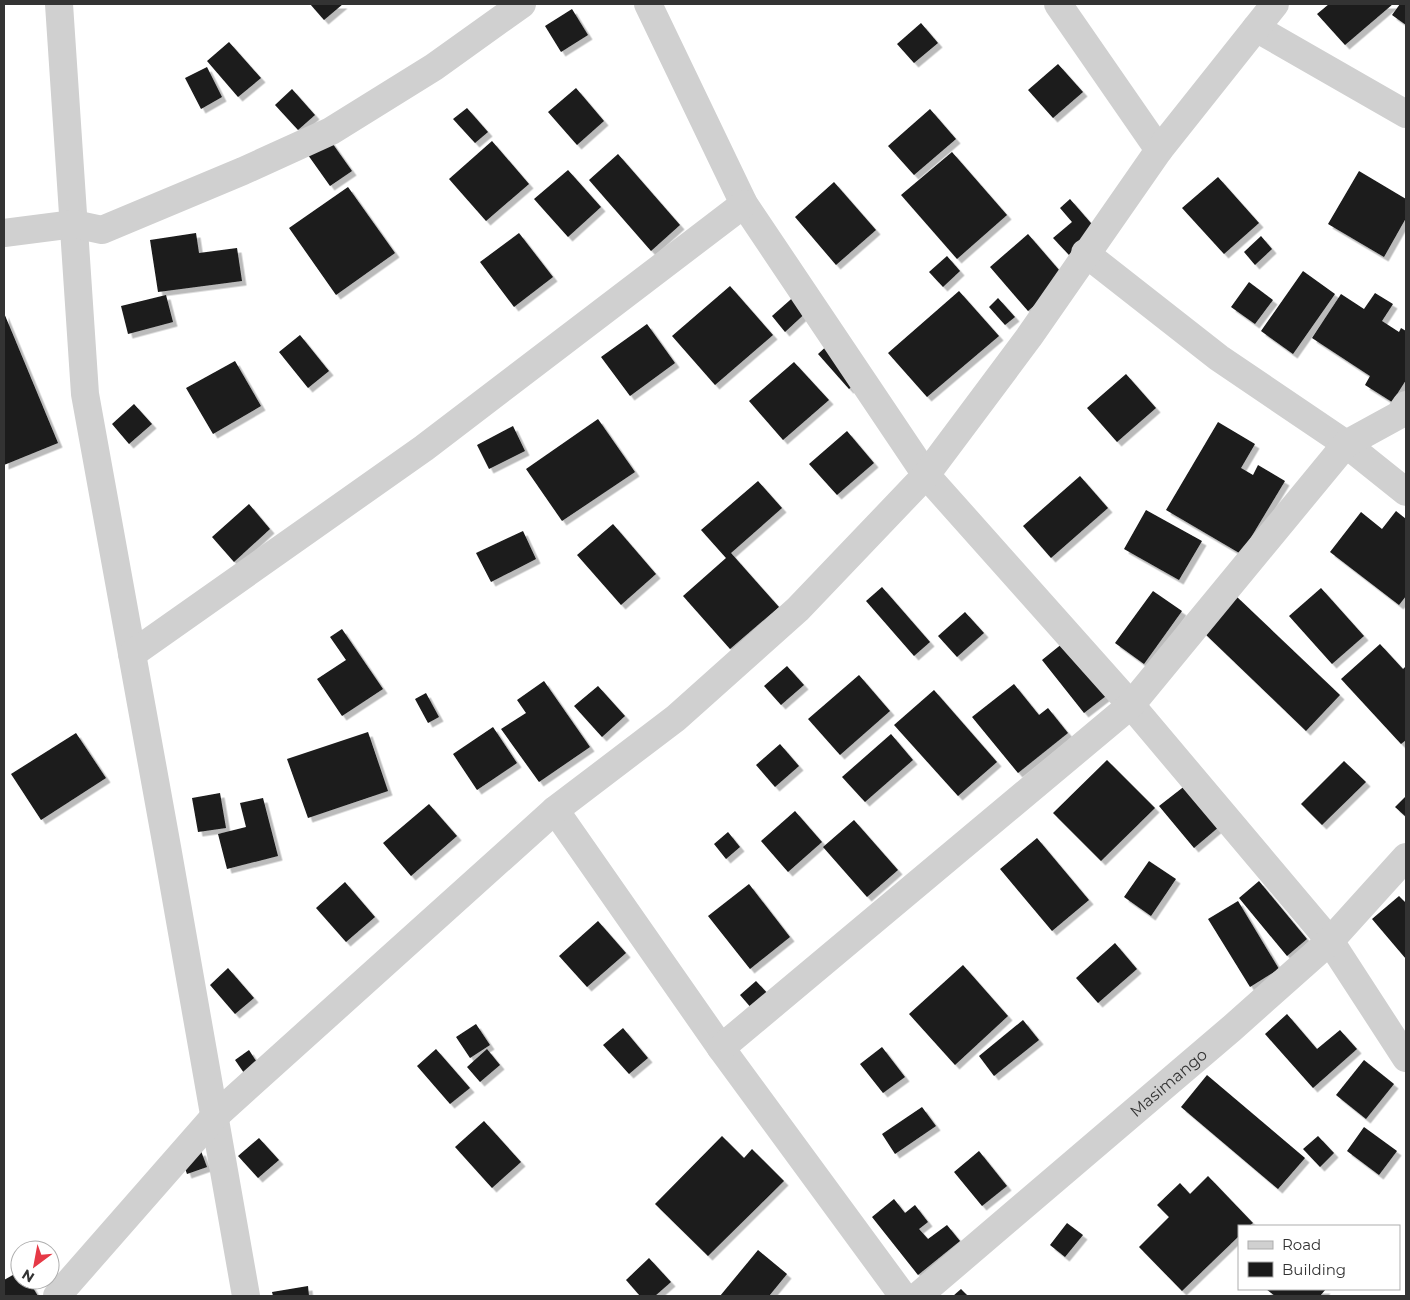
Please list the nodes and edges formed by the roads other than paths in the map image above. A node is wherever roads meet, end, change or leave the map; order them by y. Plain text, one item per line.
1 (59, 4) edge
2 (522, 4) edge
3 (648, 4) edge
4 (1058, 4) edge
5 (1275, 4) edge
6 (1256, 28) junction
7 (1406, 114) edge
8 (1159, 150) junction
9 (744, 204) junction
10 (74, 224) junction
11 (4, 233) edge
12 (1085, 253) junction
13 (1406, 405) edge
14 (1346, 444) junction
15 (926, 474) junction
16 (1406, 492) edge
17 (132, 654) junction
18 (1131, 705) junction
19 (555, 810) junction
20 (1406, 857) edge
21 (1330, 940) junction
22 (721, 1048) junction
23 (1406, 1058) edge
24 (214, 1117) junction
25 (57, 1296) edge
26 (246, 1296) edge
27 (903, 1296) edge
28 (918, 1296) edge

1 - 10 street
2 - 10 street
3 - 9 street
4 - 8 street
5 - 6 street
6 - 7 street
6 - 8 street
8 - 12 street
9 - 15 street
9 - 17 street
10 - 11 street
10 - 17 street
12 - 14 street
12 - 15 street
13 - 14 street
14 - 16 street
14 - 18 street
15 - 18 street
15 - 19 street
17 - 24 street
18 - 21 street
18 - 22 street
19 - 22 street
19 - 24 street
20 - 21 street, Masimango
21 - 23 street
21 - 28 street, Masimango
22 - 27 street
24 - 25 street
24 - 26 street

